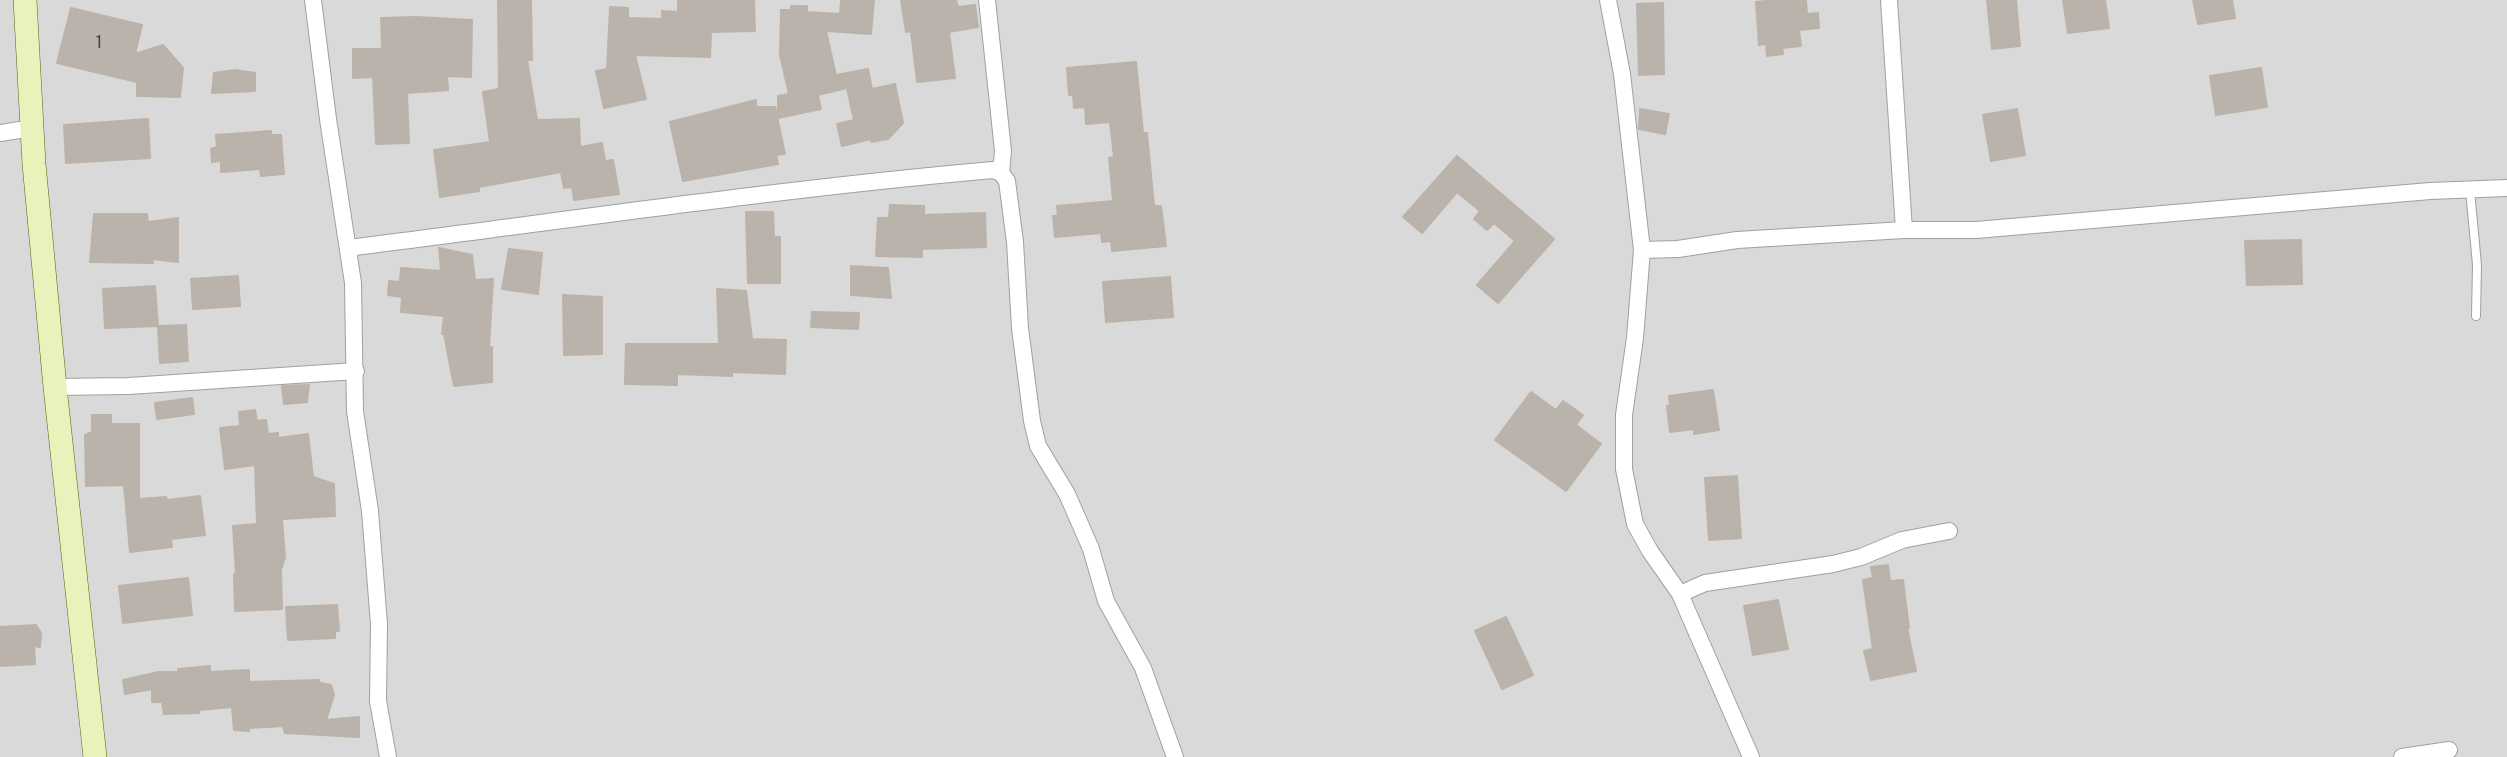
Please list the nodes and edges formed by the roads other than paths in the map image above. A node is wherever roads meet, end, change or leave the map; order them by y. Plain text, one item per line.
1 (25, 0) edge
2 (313, 0) edge
3 (987, 0) edge
4 (1608, 0) edge
5 (1889, 0) edge
6 (32, 128) junction
7 (0, 133) edge
8 (1001, 173) junction
9 (2507, 188) edge
10 (2470, 190) junction
11 (1904, 230) junction
12 (348, 248) junction
13 (1642, 250) junction
14 (2476, 316) dead end
15 (356, 371) junction
16 (55, 387) junction
17 (1949, 531) dead end
18 (1680, 594) junction
19 (2449, 750) dead end
20 (95, 757) edge
21 (388, 757) edge
22 (1175, 757) edge
23 (1751, 757) edge
24 (2402, 757) edge

1 - 6 street
2 - 12 street
3 - 8 street
4 - 13 street
5 - 11 street
6 - 7 street
6 - 16 street
8 - 12 street
8 - 22 street
9 - 10 street
10 - 11 street
10 - 14 lane
11 - 13 street
12 - 15 street
13 - 18 street
15 - 16 street
15 - 21 street
16 - 20 street
17 - 18 street
18 - 23 street
19 - 24 street

